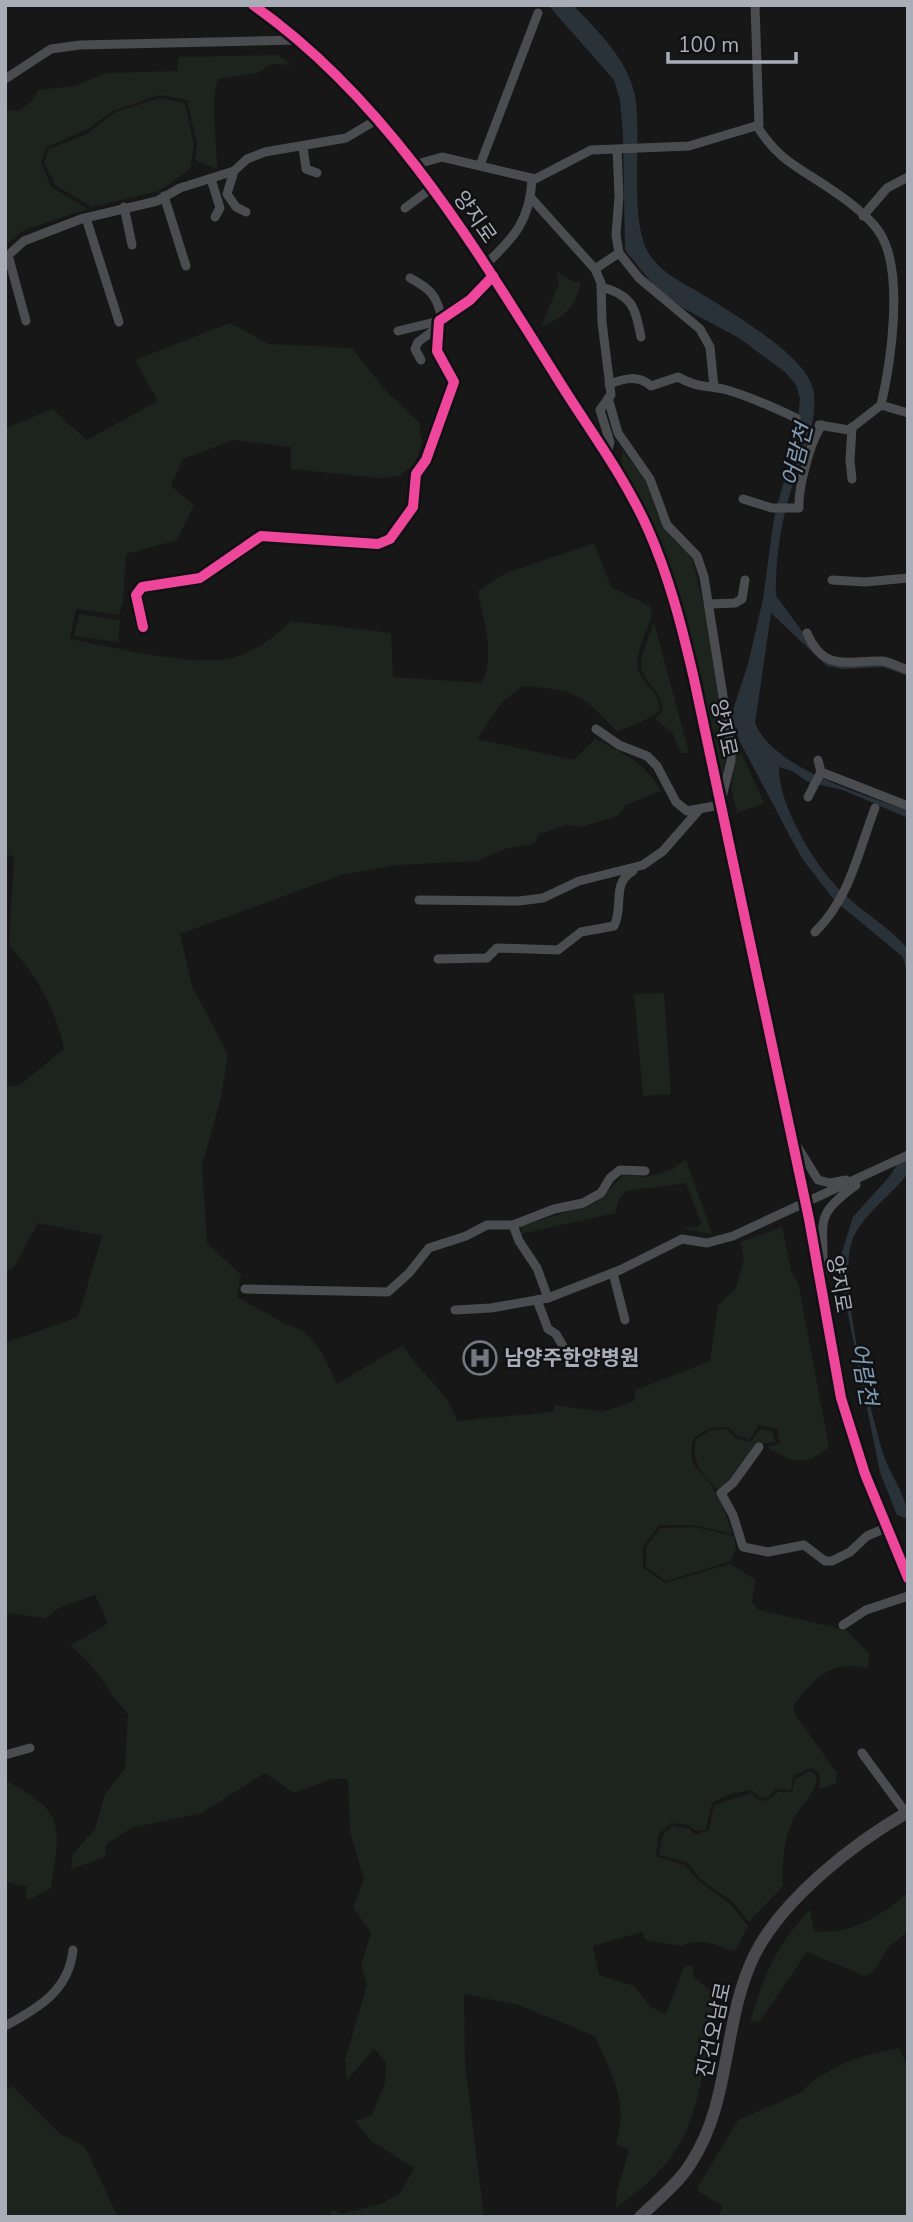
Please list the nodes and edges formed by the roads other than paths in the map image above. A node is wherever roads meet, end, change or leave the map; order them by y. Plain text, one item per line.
1 (253, 5) edge
2 (755, 5) edge
3 (538, 13) dead end
4 (296, 40) junction
5 (5, 79) edge
6 (378, 119) junction
7 (757, 126) junction
8 (303, 147) junction
9 (617, 150) junction
10 (414, 165) junction
11 (480, 165) junction
12 (234, 171) junction
13 (317, 173) dead end
14 (908, 177) edge
15 (211, 179) junction
16 (532, 179) junction
17 (432, 188) junction
18 (164, 196) junction
19 (532, 199) junction
20 (124, 207) junction
21 (405, 208) dead end
22 (246, 212) dead end
23 (863, 216) junction
24 (215, 217) dead end
25 (86, 218) junction
26 (132, 245) dead end
27 (619, 253) junction
28 (7, 256) edge
29 (485, 265) junction
30 (186, 266) dead end
31 (595, 269) junction
32 (493, 276) junction
33 (410, 278) dead end
34 (601, 287) junction
35 (26, 321) dead end
36 (119, 322) dead end
37 (439, 323) junction
38 (398, 331) dead end
39 (641, 337) dead end
40 (421, 360) dead end
41 (610, 384) junction
42 (714, 387) junction
43 (608, 398) junction
44 (881, 405) junction
45 (908, 413) edge
46 (796, 418) dead end
47 (852, 428) junction
48 (607, 454) junction
49 (852, 479) dead end
50 (743, 499) dead end
51 (908, 578) edge
52 (745, 580) dead end
53 (832, 580) dead end
54 (710, 604) junction
55 (143, 627) dead end
56 (807, 633) dead end
57 (908, 670) edge
58 (596, 729) dead end
59 (818, 760) dead end
60 (821, 772) junction
61 (808, 797) dead end
62 (720, 806) junction
63 (908, 806) edge
64 (875, 808) dead end
65 (698, 811) junction
66 (643, 865) junction
67 (419, 900) dead end
68 (815, 932) dead end
69 (438, 959) dead end
70 (791, 1136) junction
71 (908, 1155) edge
72 (645, 1171) dead end
73 (875, 1171) junction
74 (805, 1205) junction
75 (513, 1225) junction
76 (613, 1273) junction
77 (821, 1287) junction
78 (245, 1289) dead end
79 (548, 1298) junction
80 (537, 1300) junction
81 (455, 1310) dead end
82 (625, 1320) dead end
83 (571, 1360) dead end
84 (758, 1447) dead end
85 (888, 1527) junction
86 (908, 1577) edge
87 (908, 1596) edge
88 (843, 1625) dead end
89 (30, 1748) dead end
90 (862, 1754) dead end
91 (5, 1755) edge
92 (907, 1811) edge
93 (74, 1950) dead end
94 (5, 2026) edge
95 (640, 2217) edge

1 - 4 street, 양지로
2 - 7 street
3 - 11 street
4 - 5 street
4 - 6 street, 양지로
6 - 8 street
6 - 10 street, 양지로
7 - 9 street
7 - 23 street
8 - 12 street
8 - 13 street
9 - 16 street
9 - 27 street
10 - 11 street
10 - 17 street, 양지로
11 - 16 street
12 - 15 street
12 - 22 street
14 - 23 street
15 - 18 street
15 - 24 street
16 - 19 street
17 - 21 street
17 - 29 street, 양지로
18 - 20 street
18 - 30 street
19 - 29 street
19 - 31 street
20 - 25 street
20 - 26 street
23 - 44 street
25 - 28 street
25 - 36 street
27 - 31 street
27 - 42 street
28 - 35 street
29 - 32 street, 양지로
31 - 34 street
32 - 37 street
32 - 48 street, 양지로
33 - 37 street
34 - 39 street
34 - 41 street
37 - 38 street
37 - 40 street
37 - 55 street
41 - 42 street
41 - 43 street
42 - 46 street
43 - 48 street
43 - 54 street
44 - 45 street
44 - 47 street
47 - 49 street
47 - 50 street
48 - 62 street, 양지로
51 - 53 street
52 - 54 street
54 - 62 street
56 - 57 street
58 - 65 street
59 - 60 street
60 - 61 street
60 - 63 street
62 - 65 street
62 - 70 street, 양지로
64 - 68 street
65 - 66 street
66 - 67 street
66 - 69 street
70 - 73 street
70 - 74 street, 양지로
71 - 73 street
72 - 75 street
73 - 74 street
73 - 77 street
74 - 76 street
74 - 77 street, 양지로
75 - 78 street
75 - 79 street
76 - 79 street
76 - 82 street
77 - 85 street, 양지로
79 - 80 street
80 - 81 street
80 - 83 street
84 - 85 street
85 - 86 street, 양지로
87 - 88 street
89 - 91 street
90 - 92 street
92 - 95 street, 진건오남로
93 - 94 street

